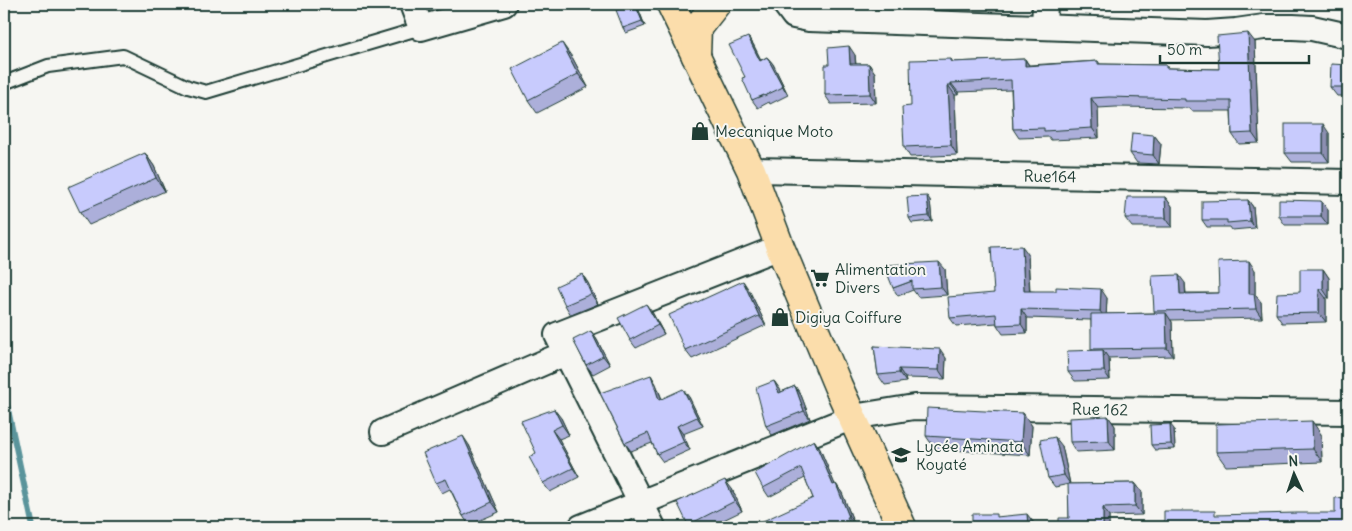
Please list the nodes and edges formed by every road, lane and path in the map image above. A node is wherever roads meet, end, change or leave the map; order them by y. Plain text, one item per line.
1 (412, 4) edge
2 (504, 4) edge
3 (671, 4) edge
4 (716, 4) edge
5 (785, 4) edge
6 (1045, 4) edge
7 (1044, 27) junction
8 (421, 28) junction
9 (1348, 36) edge
10 (696, 56) junction
11 (4, 84) edge
12 (751, 170) junction
13 (1348, 182) edge
14 (780, 247) junction
15 (566, 353) junction
16 (1348, 412) edge
17 (853, 417) junction
18 (383, 432) dead end
19 (641, 503) junction
20 (581, 527) edge
21 (653, 527) edge
22 (902, 527) edge

1 - 8 street
2 - 8 street
3 - 10 main road
4 - 10 main road
5 - 7 street
6 - 7 street
7 - 9 street
8 - 11 lane
10 - 12 main road
12 - 13 street, Rue164
12 - 14 main road
14 - 15 street
14 - 17 main road
15 - 18 street
15 - 19 street
16 - 17 street, Rue 162
17 - 19 street, Rue 162
17 - 22 main road
19 - 20 street, Rue 162
19 - 21 street

